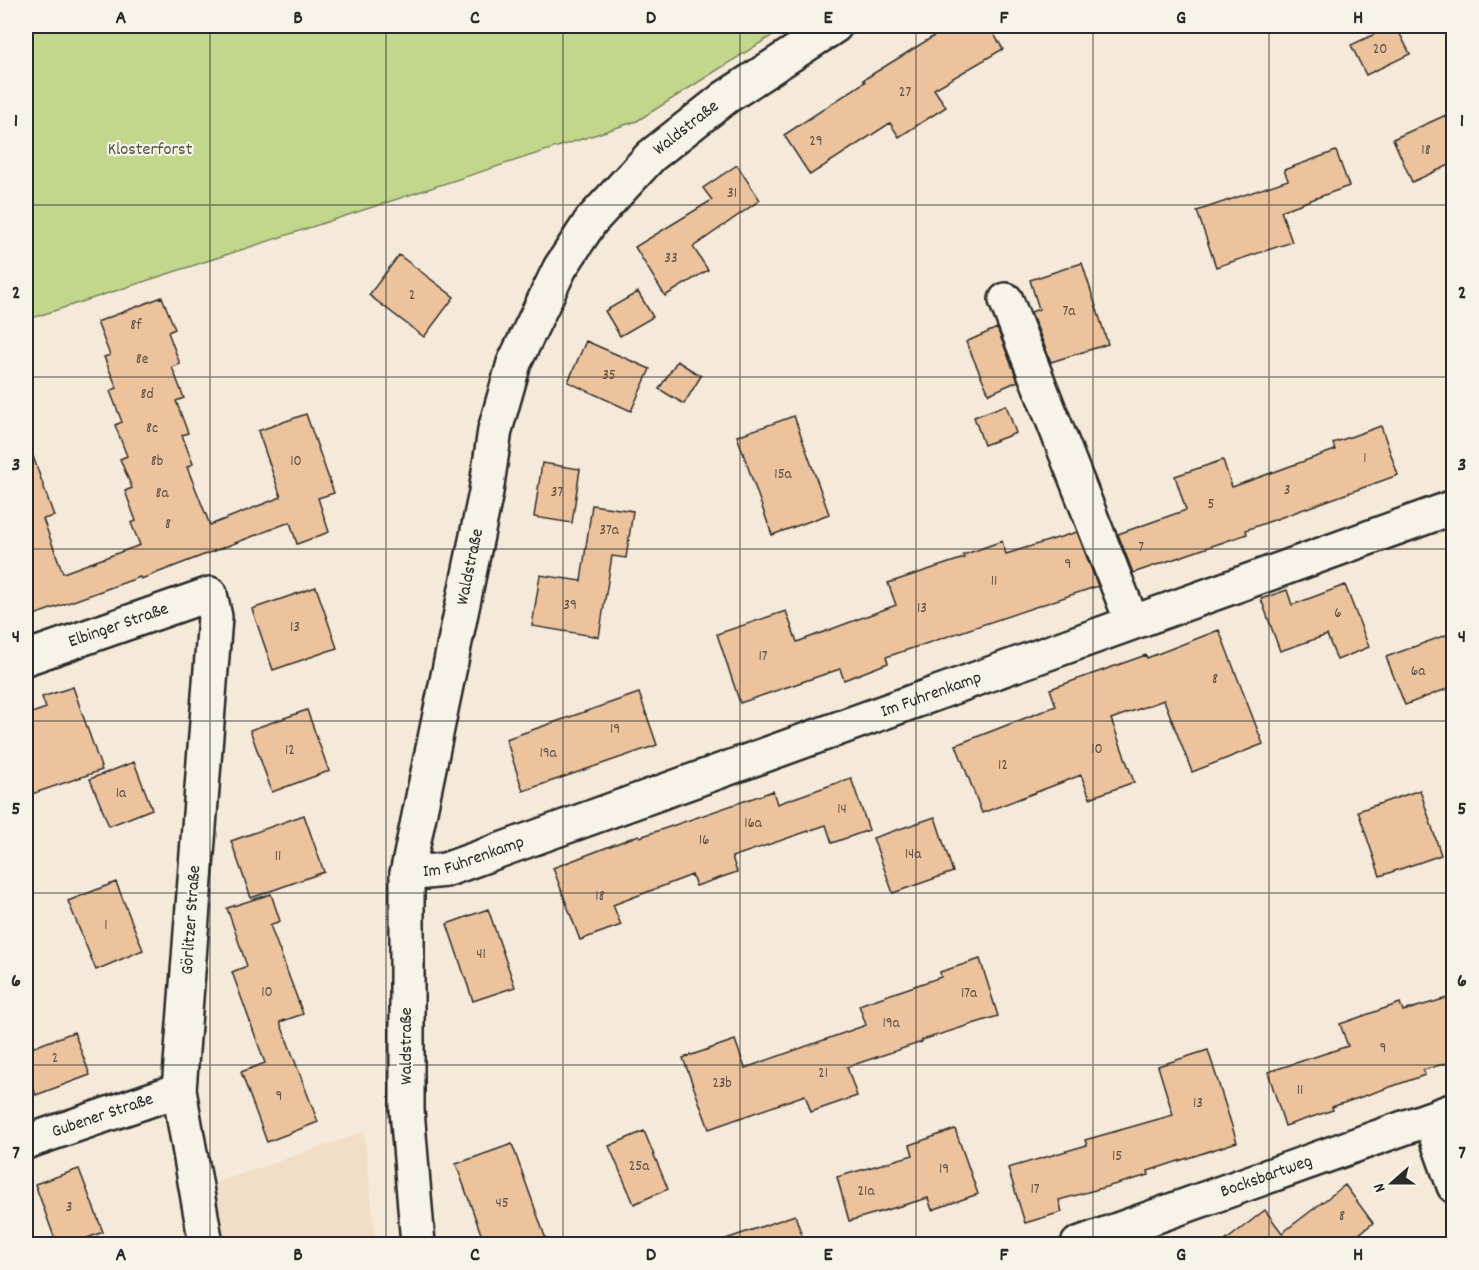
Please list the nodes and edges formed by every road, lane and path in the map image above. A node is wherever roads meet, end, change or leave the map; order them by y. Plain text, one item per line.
1 (835, 26) edge
2 (1006, 300) dead end
3 (1454, 507) edge
4 (210, 594) joint
5 (1132, 622) junction
6 (26, 658) edge
7 (407, 874) junction
8 (179, 1090) junction
9 (1442, 1114) edge
10 (26, 1142) edge
11 (1454, 1186) edge
12 (206, 1245) edge
13 (418, 1245) edge
14 (1078, 1245) edge

1 - 7 street, Waldstraße
2 - 5 street
3 - 5 street, Im Fuhrenkamp
4 - 6 street, Elbinger Straße
4 - 8 street, Görlitzer Straße
5 - 7 street, Im Fuhrenkamp
7 - 13 street, Waldstraße
8 - 10 street, Gubener Straße
8 - 12 street, Görlitzer Straße
9 - 11 street
9 - 14 street, Bocksbartweg

